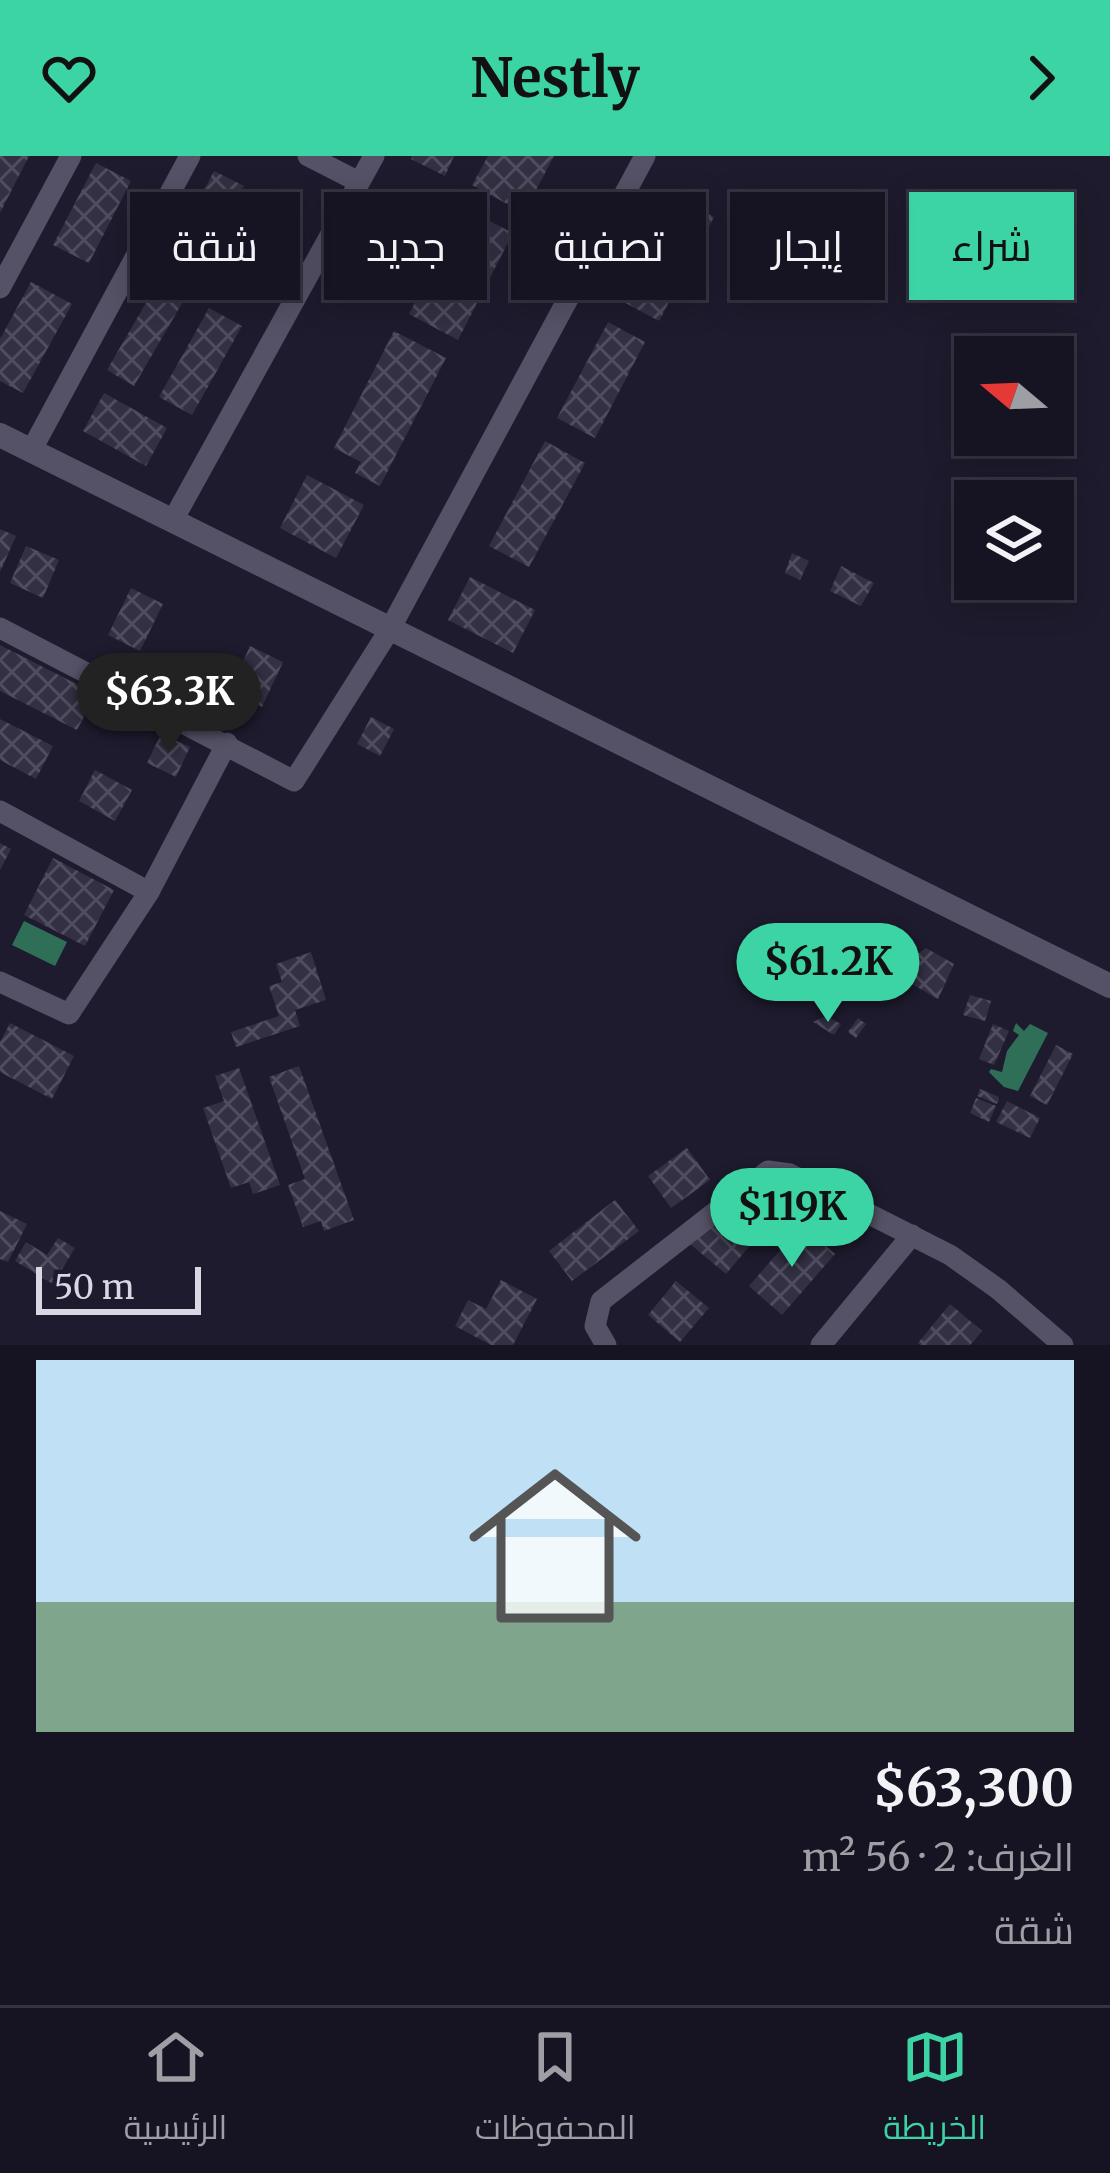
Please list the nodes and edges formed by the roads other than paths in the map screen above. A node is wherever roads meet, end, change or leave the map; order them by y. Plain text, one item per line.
1 (71, 156) edge
2 (190, 156) edge
3 (308, 156) edge
4 (374, 156) edge
5 (645, 156) edge
6 (359, 182) junction
7 (0, 288) edge
8 (0, 435) edge
9 (31, 451) junction
10 (172, 520) junction
11 (0, 628) edge
12 (390, 629) junction
13 (226, 743) junction
14 (0, 811) edge
15 (149, 892) junction
16 (0, 982) edge
17 (1110, 986) edge
18 (912, 1235) junction
19 (1051, 1341) edge
20 (606, 1345) edge
21 (821, 1345) edge

1 - 7 street
2 - 9 street
3 - 6 street
4 - 6 street
5 - 12 street
6 - 10 street
8 - 9 street
9 - 10 street
10 - 12 street
11 - 13 street
12 - 13 street
12 - 17 street
13 - 15 street
14 - 15 street
15 - 16 street
18 - 19 street
18 - 20 street
18 - 21 street

